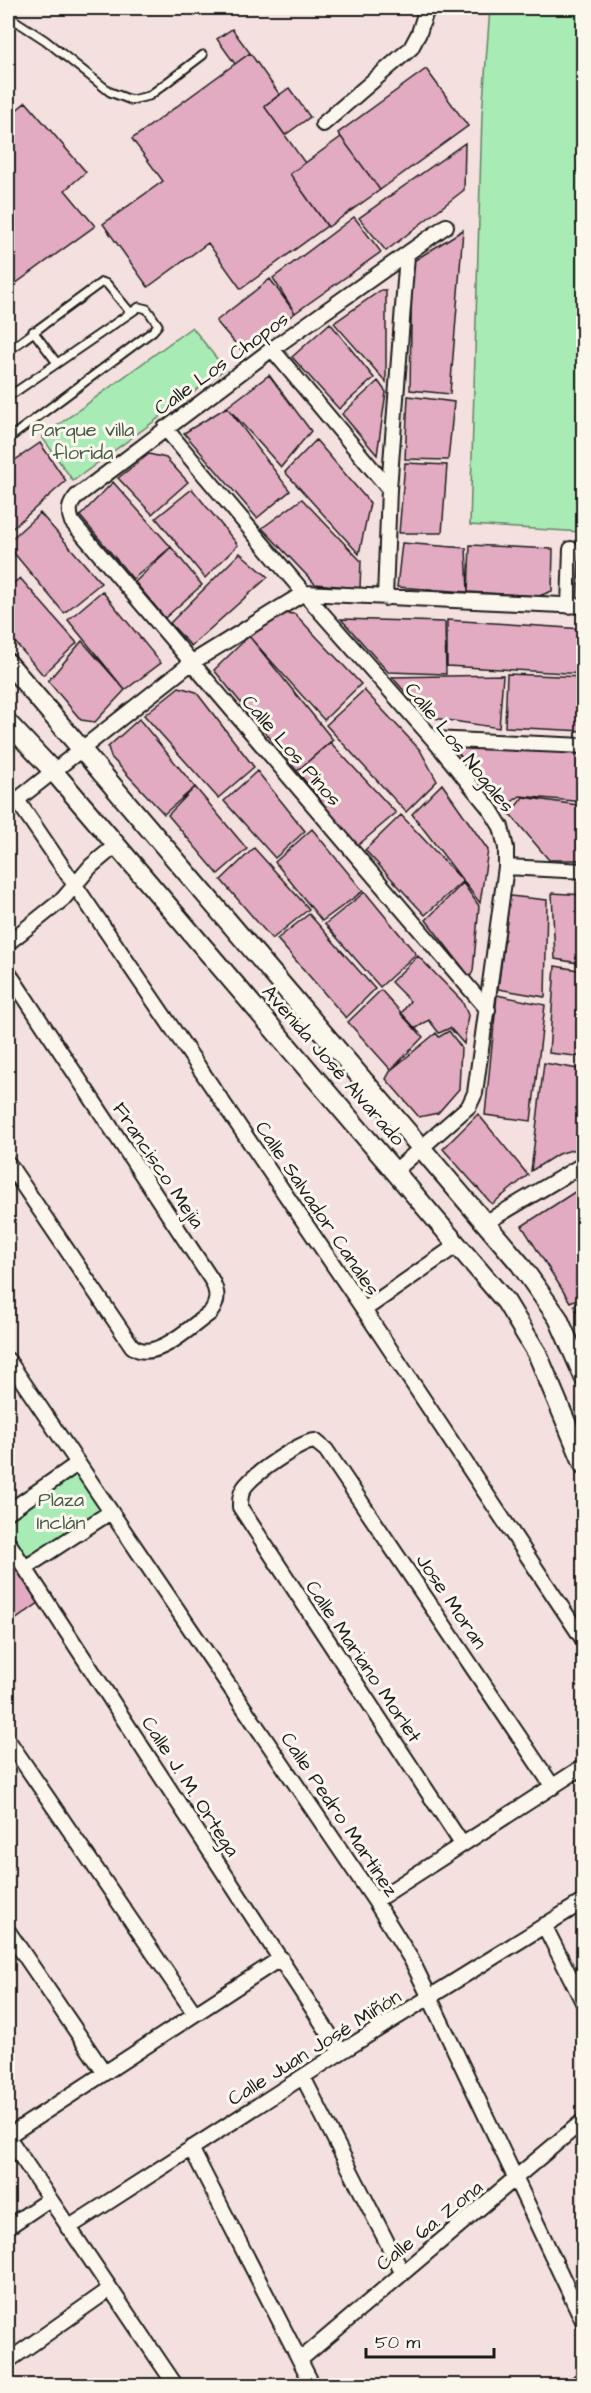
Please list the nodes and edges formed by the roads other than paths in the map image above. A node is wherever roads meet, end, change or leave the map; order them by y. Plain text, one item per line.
1 (427, 8) edge
2 (8, 16) edge
3 (203, 55) dead end
4 (323, 124) dead end
5 (446, 226) dead end
6 (407, 255) junction
7 (130, 312) junction
8 (33, 331) junction
9 (272, 349) junction
10 (8, 351) edge
11 (57, 363) junction
12 (8, 397) edge
13 (165, 428) junction
14 (8, 439) edge
15 (389, 489) junction
16 (69, 513) joint
17 (571, 549) dead end
18 (304, 593) junction
19 (384, 598) junction
20 (569, 606) junction
21 (584, 606) edge
22 (8, 663) edge
23 (191, 663) junction
24 (8, 723) edge
25 (433, 739) junction
26 (584, 747) edge
27 (82, 750) junction
28 (54, 772) junction
29 (12, 804) edge
30 (115, 846) junction
31 (506, 867) junction
32 (584, 872) edge
33 (75, 885) junction
34 (8, 943) edge
35 (8, 972) edge
36 (488, 1010) junction
37 (422, 1149) junction
38 (8, 1163) edge
39 (584, 1164) edge
40 (395, 1171) junction
41 (485, 1223) junction
42 (457, 1245) junction
43 (364, 1310) junction
44 (8, 1360) edge
45 (584, 1377) edge
46 (315, 1441) joint
47 (77, 1464) junction
48 (584, 1466) edge
49 (8, 1512) edge
50 (110, 1514) junction
51 (8, 1542) edge
52 (26, 1568) junction
53 (584, 1641) edge
54 (8, 1740) edge
55 (584, 1766) edge
56 (553, 1787) junction
57 (462, 1844) junction
58 (375, 1901) junction
59 (584, 1901) edge
60 (544, 1925) junction
61 (8, 1931) edge
62 (281, 1958) junction
63 (429, 1996) junction
64 (584, 2004) edge
65 (195, 2014) junction
66 (341, 2052) junction
67 (104, 2072) junction
68 (303, 2077) junction
69 (584, 2120) edge
70 (8, 2137) edge
71 (191, 2148) junction
72 (516, 2180) junction
73 (48, 2199) junction
74 (8, 2228) edge
75 (68, 2228) junction
76 (402, 2272) junction
77 (110, 2289) junction
78 (584, 2323) edge
79 (300, 2360) junction
80 (8, 2361) edge
81 (584, 2378) edge
82 (169, 2383) edge
83 (313, 2385) edge
84 (574, 2385) edge

1 - 4 street
2 - 3 lane
5 - 6 street, Calle Los Chopos
6 - 9 street, Calle Los Chopos
6 - 15 street
7 - 8 lane
7 - 11 lane
7 - 14 lane
8 - 10 lane
8 - 11 lane
9 - 13 street, Calle Los Chopos
9 - 15 street
11 - 12 lane
13 - 16 street, Calle Los Chopos
13 - 18 street, Calle Los Nogales
15 - 19 street
16 - 23 street, Calle Los Pinos
17 - 20 street
18 - 19 street
18 - 23 street
18 - 25 street, Calle Los Nogales
19 - 20 street
20 - 21 street
22 - 27 street, Avenida José Alvarado
23 - 27 street
23 - 36 street, Calle Los Pinos
24 - 28 street, Avenida José Alvarado
25 - 26 street
25 - 31 street, Calle Los Nogales
27 - 28 street
27 - 37 street, Avenida José Alvarado
28 - 29 street
28 - 30 street, Avenida José Alvarado
29 - 33 street, Calle Salvador Canales
30 - 33 street
30 - 40 street, Avenida José Alvarado
31 - 32 street
31 - 36 street, Calle Los Nogales
33 - 34 street
33 - 43 street, Calle Salvador Canales
35 - 38 street, Francisco Mejia
36 - 37 street, Calle Los Nogales
37 - 40 street, Calle Los Nogales
37 - 41 street, Avenida José Alvarado
39 - 41 street
40 - 42 street, Avenida José Alvarado
41 - 45 street, Avenida José Alvarado
42 - 43 street
42 - 48 street, Avenida José Alvarado
43 - 53 street, Calle Salvador Canales
44 - 47 street, Calle Pedro Martínez
46 - 56 street, Jose Moran
46 - 57 street, Calle Mariano Morlet
47 - 49 street
47 - 50 street, Calle Pedro Martínez
50 - 52 street
50 - 58 street, Calle Pedro Martínez
51 - 52 street, Calle J. M. Ortega
52 - 62 street, Calle J. M. Ortega
54 - 65 street
55 - 56 street
56 - 57 street
57 - 58 street
58 - 63 street, Calle Pedro Martínez
59 - 60 street, Calle Juan José Miñón
60 - 63 street, Calle Juan José Miñón
60 - 64 street
61 - 67 street
62 - 65 street
62 - 66 street, Calle J. M. Ortega
63 - 66 street, Calle Juan José Miñón
63 - 72 street, Calle Pedro Martínez
65 - 67 street
66 - 68 street, Calle Juan José Miñón
67 - 70 street
68 - 71 street, Calle Juan José Miñón
68 - 76 street
69 - 72 street, Calle 6a. Zona
70 - 73 street
71 - 75 street, Calle Juan José Miñón
71 - 79 street
72 - 76 street, Calle 6a. Zona
72 - 78 street, Calle Pedro Martínez
73 - 74 street
73 - 75 street
75 - 77 street
76 - 79 street, Calle 6a. Zona
77 - 80 street
77 - 82 street
79 - 83 street
81 - 84 street

